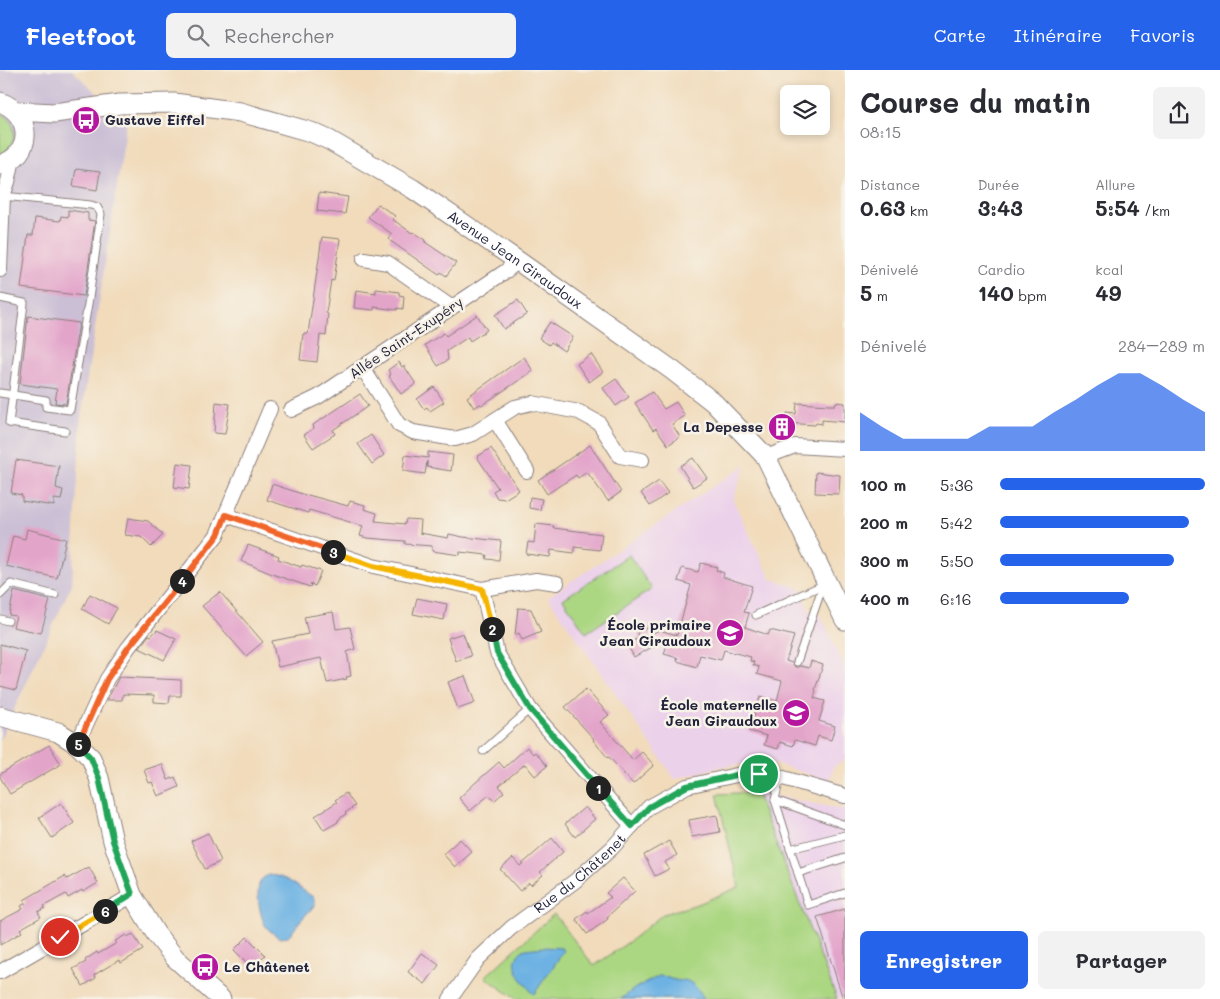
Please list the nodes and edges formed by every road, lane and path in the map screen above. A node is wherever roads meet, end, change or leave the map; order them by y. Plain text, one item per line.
1 (8, 107) edge
2 (54, 113) junction
3 (25, 140) junction
4 (6, 162) edge
5 (1, 193) edge
6 (364, 259) dead end
7 (518, 261) junction
8 (0, 270) edge
9 (0, 298) edge
10 (451, 307) junction
11 (362, 367) junction
12 (0, 393) edge
13 (12, 395) junction
14 (270, 409) dead end
15 (292, 410) dead end
16 (495, 420) junction
17 (65, 431) dead end
18 (845, 449) edge
19 (766, 457) junction
20 (642, 460) dead end
21 (528, 472) dead end
22 (226, 515) junction
23 (557, 583) dead end
24 (825, 584) junction
25 (482, 589) junction
26 (0, 595) edge
27 (55, 595) dead end
28 (756, 615) dead end
29 (845, 620) edge
30 (797, 662) dead end
31 (530, 709) junction
32 (0, 716) edge
33 (78, 744) junction
34 (483, 751) dead end
35 (780, 777) junction
36 (845, 796) edge
37 (774, 800) junction
38 (845, 825) edge
39 (632, 826) junction
40 (845, 836) edge
41 (790, 850) junction
42 (845, 858) edge
43 (798, 872) junction
44 (845, 893) edge
45 (132, 894) junction
46 (0, 972) edge
47 (221, 999) edge
48 (450, 999) edge

1 - 2 street, Avenue Jean Giraudoux
1 - 3 street
2 - 3 street
2 - 7 street, Avenue Jean Giraudoux
3 - 4 street
4 - 5 street
5 - 8 street
5 - 13 lane
6 - 10 street
7 - 10 street, Allée Saint-Exupéry
7 - 19 street, Avenue Jean Giraudoux
9 - 13 lane
10 - 11 street, Allée Saint-Exupéry
11 - 15 street, Allée Saint-Exupéry
11 - 16 street
12 - 13 lane
13 - 17 lane
14 - 22 street
16 - 20 street
16 - 21 street
18 - 19 street
19 - 24 street, Avenue Jean Giraudoux
22 - 25 street
22 - 33 street
23 - 25 street
24 - 28 lane
24 - 29 street, Avenue Jean Giraudoux
24 - 30 lane
25 - 31 street
26 - 27 lane
31 - 34 lane
31 - 39 street
32 - 33 street
33 - 45 street
35 - 36 street, Rue du Châtenet
35 - 37 lane
35 - 39 street, Rue du Châtenet
37 - 38 lane
37 - 41 lane
39 - 48 street, Rue du Châtenet
40 - 41 lane
41 - 43 lane
42 - 43 lane
43 - 44 lane
45 - 46 street
45 - 47 street

